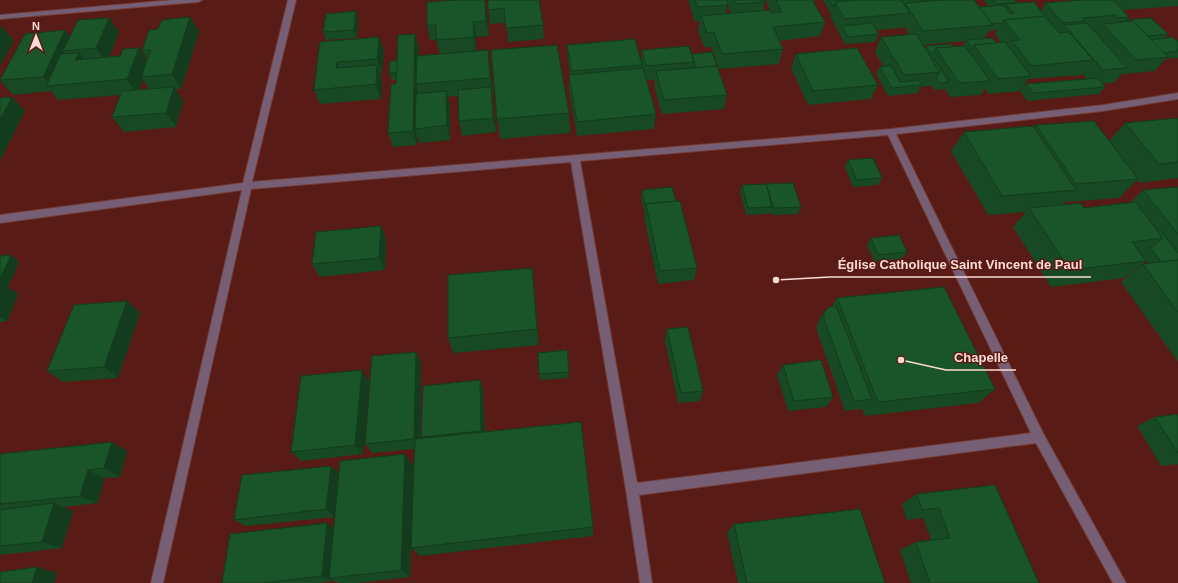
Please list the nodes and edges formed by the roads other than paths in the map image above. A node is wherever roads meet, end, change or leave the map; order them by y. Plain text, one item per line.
1 (198, 0) edge
2 (292, 0) edge
3 (0, 17) edge
4 (1178, 96) edge
5 (891, 132) junction
6 (575, 159) junction
7 (247, 186) junction
8 (0, 219) edge
9 (1039, 437) junction
10 (632, 490) junction
11 (157, 583) edge
12 (646, 583) edge
13 (1120, 583) edge

1 - 3 street
2 - 7 street
4 - 5 street
5 - 6 street
5 - 9 street
6 - 7 street
6 - 10 street
7 - 8 street
7 - 11 street
9 - 10 street
9 - 13 street
10 - 12 street

